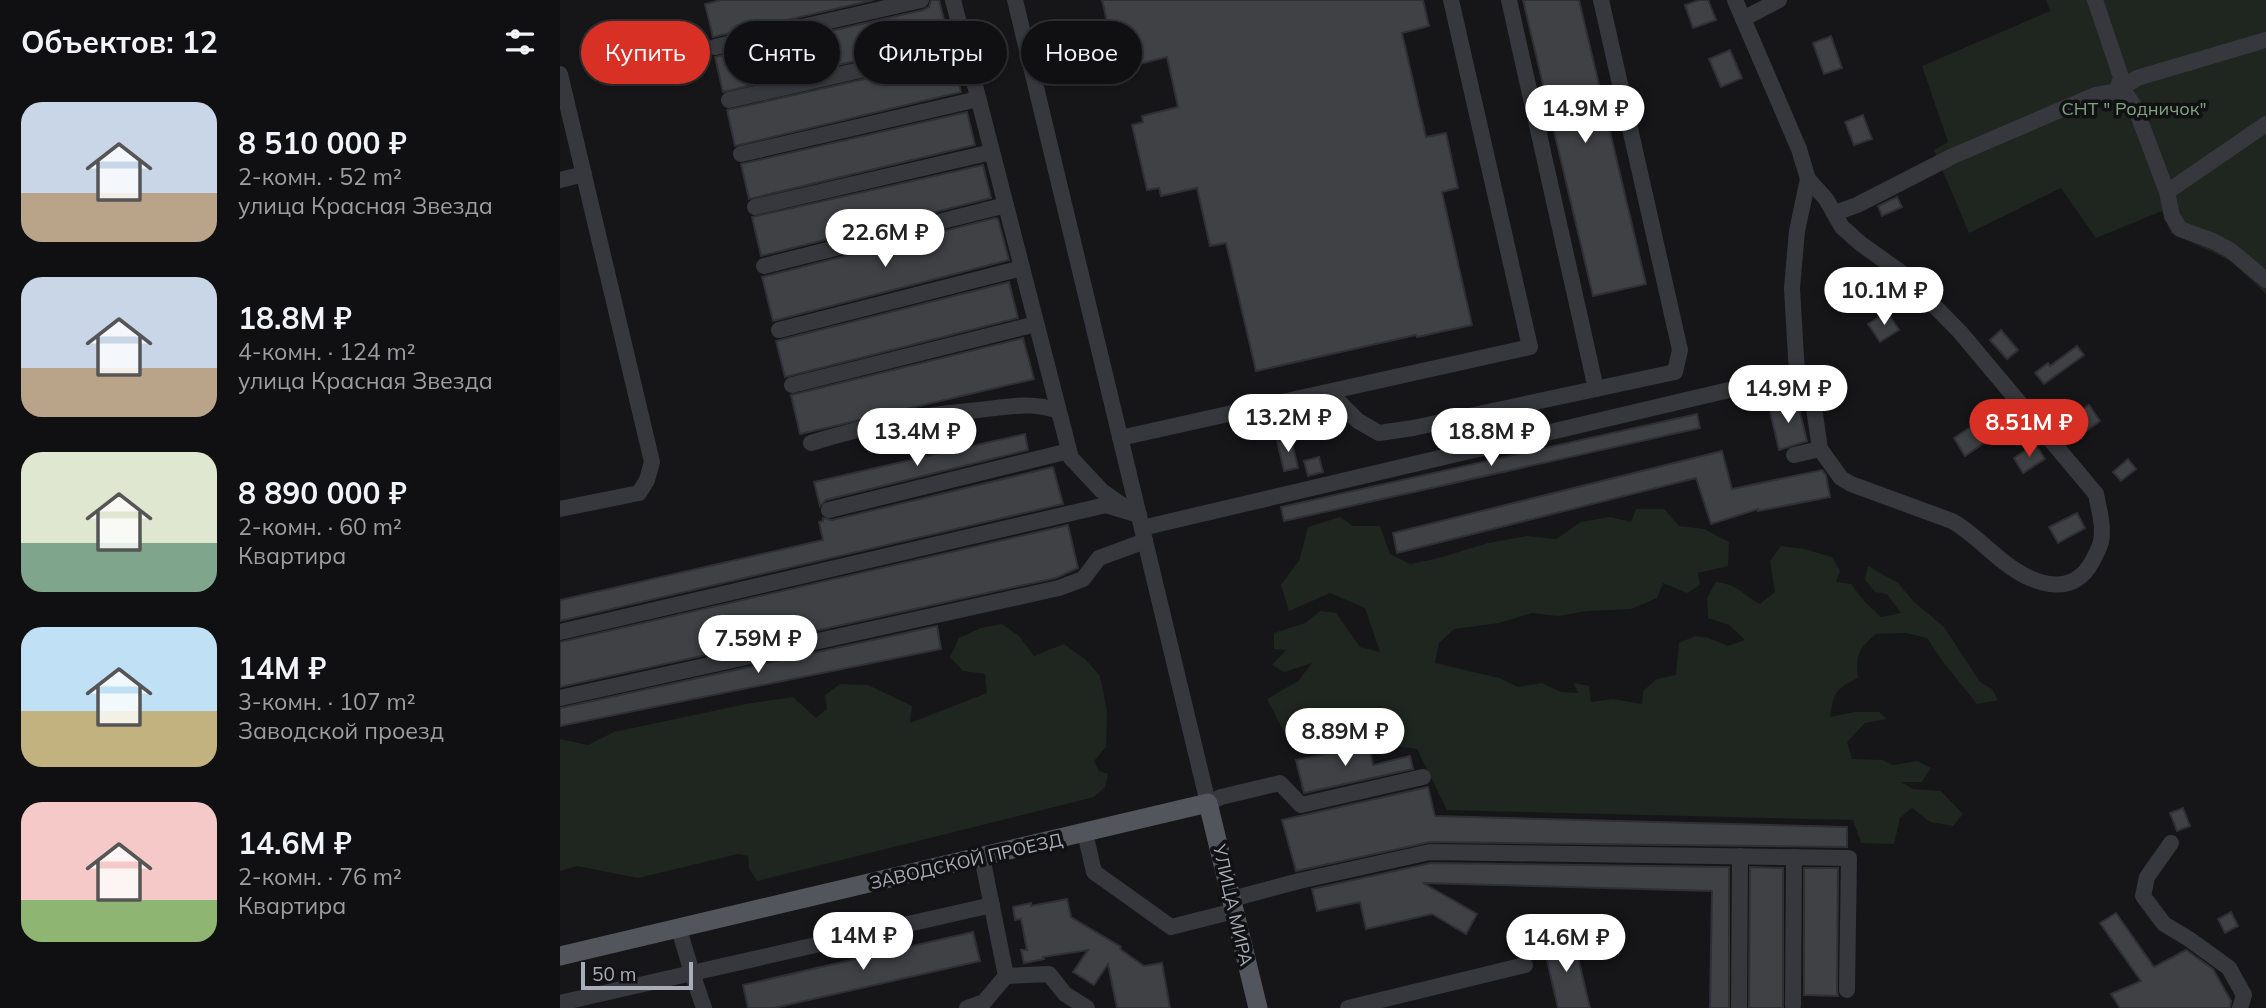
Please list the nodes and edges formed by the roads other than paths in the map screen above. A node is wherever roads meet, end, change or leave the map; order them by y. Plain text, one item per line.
1 (920, 0) edge
2 (953, 0) edge
3 (1015, 0) edge
4 (1451, 0) edge
5 (1509, 0) edge
6 (1601, 0) edge
7 (1735, 0) edge
8 (1779, 0) edge
9 (2095, 0) edge
10 (1743, 19) junction
11 (958, 21) edge
12 (2266, 40) edge
13 (715, 47) dead end
14 (854, 71) edge
15 (560, 74) edge
16 (974, 84) edge
17 (2117, 91) junction
18 (978, 99) junction
19 (729, 100) dead end
20 (2266, 124) edge
21 (992, 152) junction
22 (741, 153) dead end
23 (584, 174) junction
24 (1808, 179) junction
25 (560, 180) edge
26 (2167, 192) junction
27 (1006, 205) junction
28 (755, 207) dead end
29 (1835, 213) junction
30 (764, 266) dead end
31 (1022, 268) junction
32 (2265, 278) edge
33 (1036, 324) junction
34 (779, 330) dead end
35 (1797, 374) junction
36 (792, 385) dead end
37 (1596, 389) junction
38 (1329, 392) junction
39 (1058, 411) junction
40 (1121, 438) junction
41 (811, 443) dead end
42 (1820, 449) junction
43 (1069, 451) junction
44 (1794, 455) dead end
45 (560, 509) edge
46 (829, 510) dead end
47 (1142, 528) junction
48 (560, 632) edge
49 (560, 698) edge
50 (1423, 778) dead end
51 (1208, 803) junction
52 (1085, 833) junction
53 (2171, 843) dead end
54 (1740, 856) junction
55 (982, 857) junction
56 (1794, 857) junction
57 (992, 905) junction
58 (1233, 905) junction
59 (679, 929) junction
60 (560, 956) edge
61 (1525, 965) dead end
62 (692, 973) junction
63 (1006, 976) junction
64 (1847, 990) dead end
65 (560, 1003) edge
66 (984, 1005) edge
67 (1793, 1005) dead end
68 (702, 1006) edge
69 (967, 1008) edge
70 (1087, 1008) edge
71 (1258, 1008) edge
72 (1348, 1008) edge
73 (1739, 1008) edge
74 (2240, 1008) edge

1 - 13 street
2 - 11 street
3 - 40 street
4 - 38 street
5 - 37 street
6 - 37 street
7 - 10 street
8 - 10 street
9 - 17 street
10 - 24 street
12 - 17 street
14 - 19 street
15 - 23 street
16 - 18 street
17 - 26 street
17 - 29 street
18 - 21 street
18 - 22 street
20 - 26 street
21 - 27 street
21 - 28 street
23 - 25 street
23 - 45 street
24 - 29 street
24 - 35 street
26 - 32 street
27 - 30 street
27 - 31 street
29 - 42 street
31 - 33 street
31 - 34 street
33 - 36 street
33 - 39 street
35 - 42 street
35 - 47 street
37 - 38 street
38 - 40 street
39 - 41 street
39 - 43 street
40 - 47 street
42 - 44 street
43 - 46 street
43 - 47 street
47 - 48 street
47 - 49 street
47 - 51 street
50 - 51 street
51 - 52 main road, ЗАВОДСКОЙ ПРОЕЗД
51 - 58 main road, УЛИЦА МИРА
52 - 55 main road, ЗАВОДСКОЙ ПРОЕЗД
52 - 58 street
53 - 74 street
54 - 56 street
54 - 58 street
54 - 73 street
55 - 57 street
55 - 59 main road, ЗАВОДСКОЙ ПРОЕЗД
56 - 64 street
56 - 67 street
57 - 62 street
57 - 63 street
58 - 71 main road, УЛИЦА МИРА
59 - 60 main road, ЗАВОДСКОЙ ПРОЕЗД
59 - 62 street
61 - 72 street
62 - 65 street
62 - 68 street
63 - 66 street
63 - 70 street
66 - 69 street

